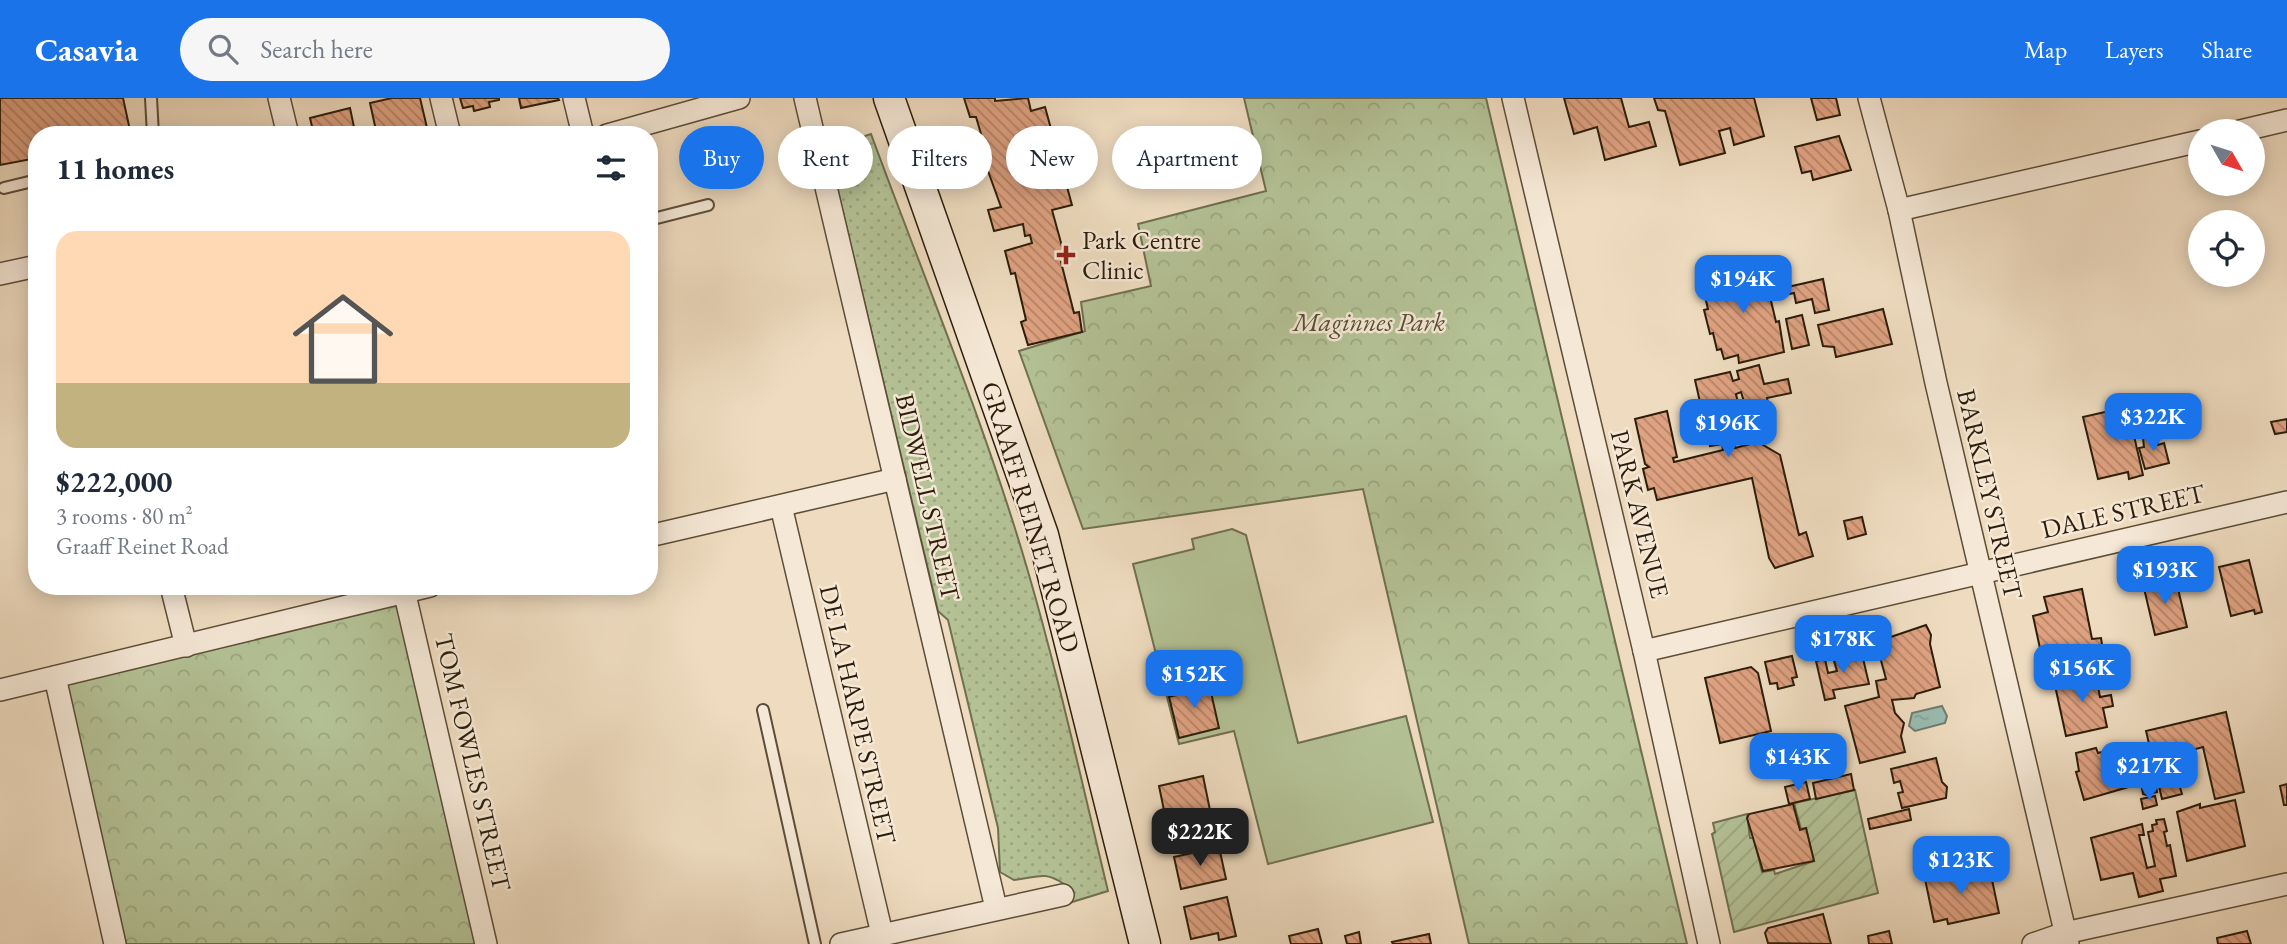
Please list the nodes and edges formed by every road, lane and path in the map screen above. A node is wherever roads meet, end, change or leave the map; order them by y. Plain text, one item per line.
1 (151, 98) edge
2 (279, 98) edge
3 (441, 98) edge
4 (574, 98) edge
5 (739, 98) edge
6 (805, 98) edge
7 (889, 98) edge
8 (1513, 98) edge
9 (1869, 98) edge
10 (2287, 120) edge
11 (2265, 125) edge
12 (153, 126) edge
13 (286, 126) edge
14 (448, 126) edge
15 (581, 126) edge
16 (639, 126) edge
17 (2188, 144) edge
18 (28, 182) edge
19 (4, 188) dead end
20 (708, 205) dead end
21 (1899, 210) junction
22 (658, 218) edge
23 (28, 268) edge
24 (0, 274) edge
25 (895, 479) junction
26 (2287, 502) edge
27 (781, 506) junction
28 (658, 534) edge
29 (1980, 573) junction
30 (173, 595) edge
31 (381, 595) edge
32 (405, 595) edge
33 (186, 646) junction
34 (1644, 651) junction
35 (55, 677) junction
36 (0, 690) edge
37 (763, 710) dead end
38 (2287, 884) edge
39 (1063, 895) dead end
40 (996, 908) junction
41 (881, 934) junction
42 (2067, 939) edge
43 (115, 944) edge
44 (486, 944) edge
45 (815, 944) edge
46 (841, 944) edge
47 (1145, 944) edge
48 (1709, 944) edge
49 (2033, 944) edge

1 - 12 lane
2 - 13 street
3 - 14 street
4 - 15 street
5 - 16 street
6 - 25 street, BIDWELL STREET
7 - 47 main road, GRAAFF REINET ROAD
8 - 34 street, PARK AVENUE
9 - 21 street, BARKLEY STREET
10 - 11 street
17 - 21 street
18 - 19 lane
20 - 22 lane
21 - 29 street, BARKLEY STREET
23 - 24 street
25 - 27 street
25 - 40 street, BIDWELL STREET
26 - 29 street, DALE STREET
27 - 28 street
27 - 41 street, DE LA HARPE STREET
29 - 34 street, DALE STREET
29 - 42 street, BARKLEY STREET
30 - 33 street
31 - 33 street
32 - 44 street, TOM FOWLES STREET
33 - 35 street
34 - 48 street, PARK AVENUE
35 - 36 street
35 - 43 street
37 - 45 lane
38 - 42 street
39 - 40 street
40 - 41 street
41 - 46 street
42 - 49 street

